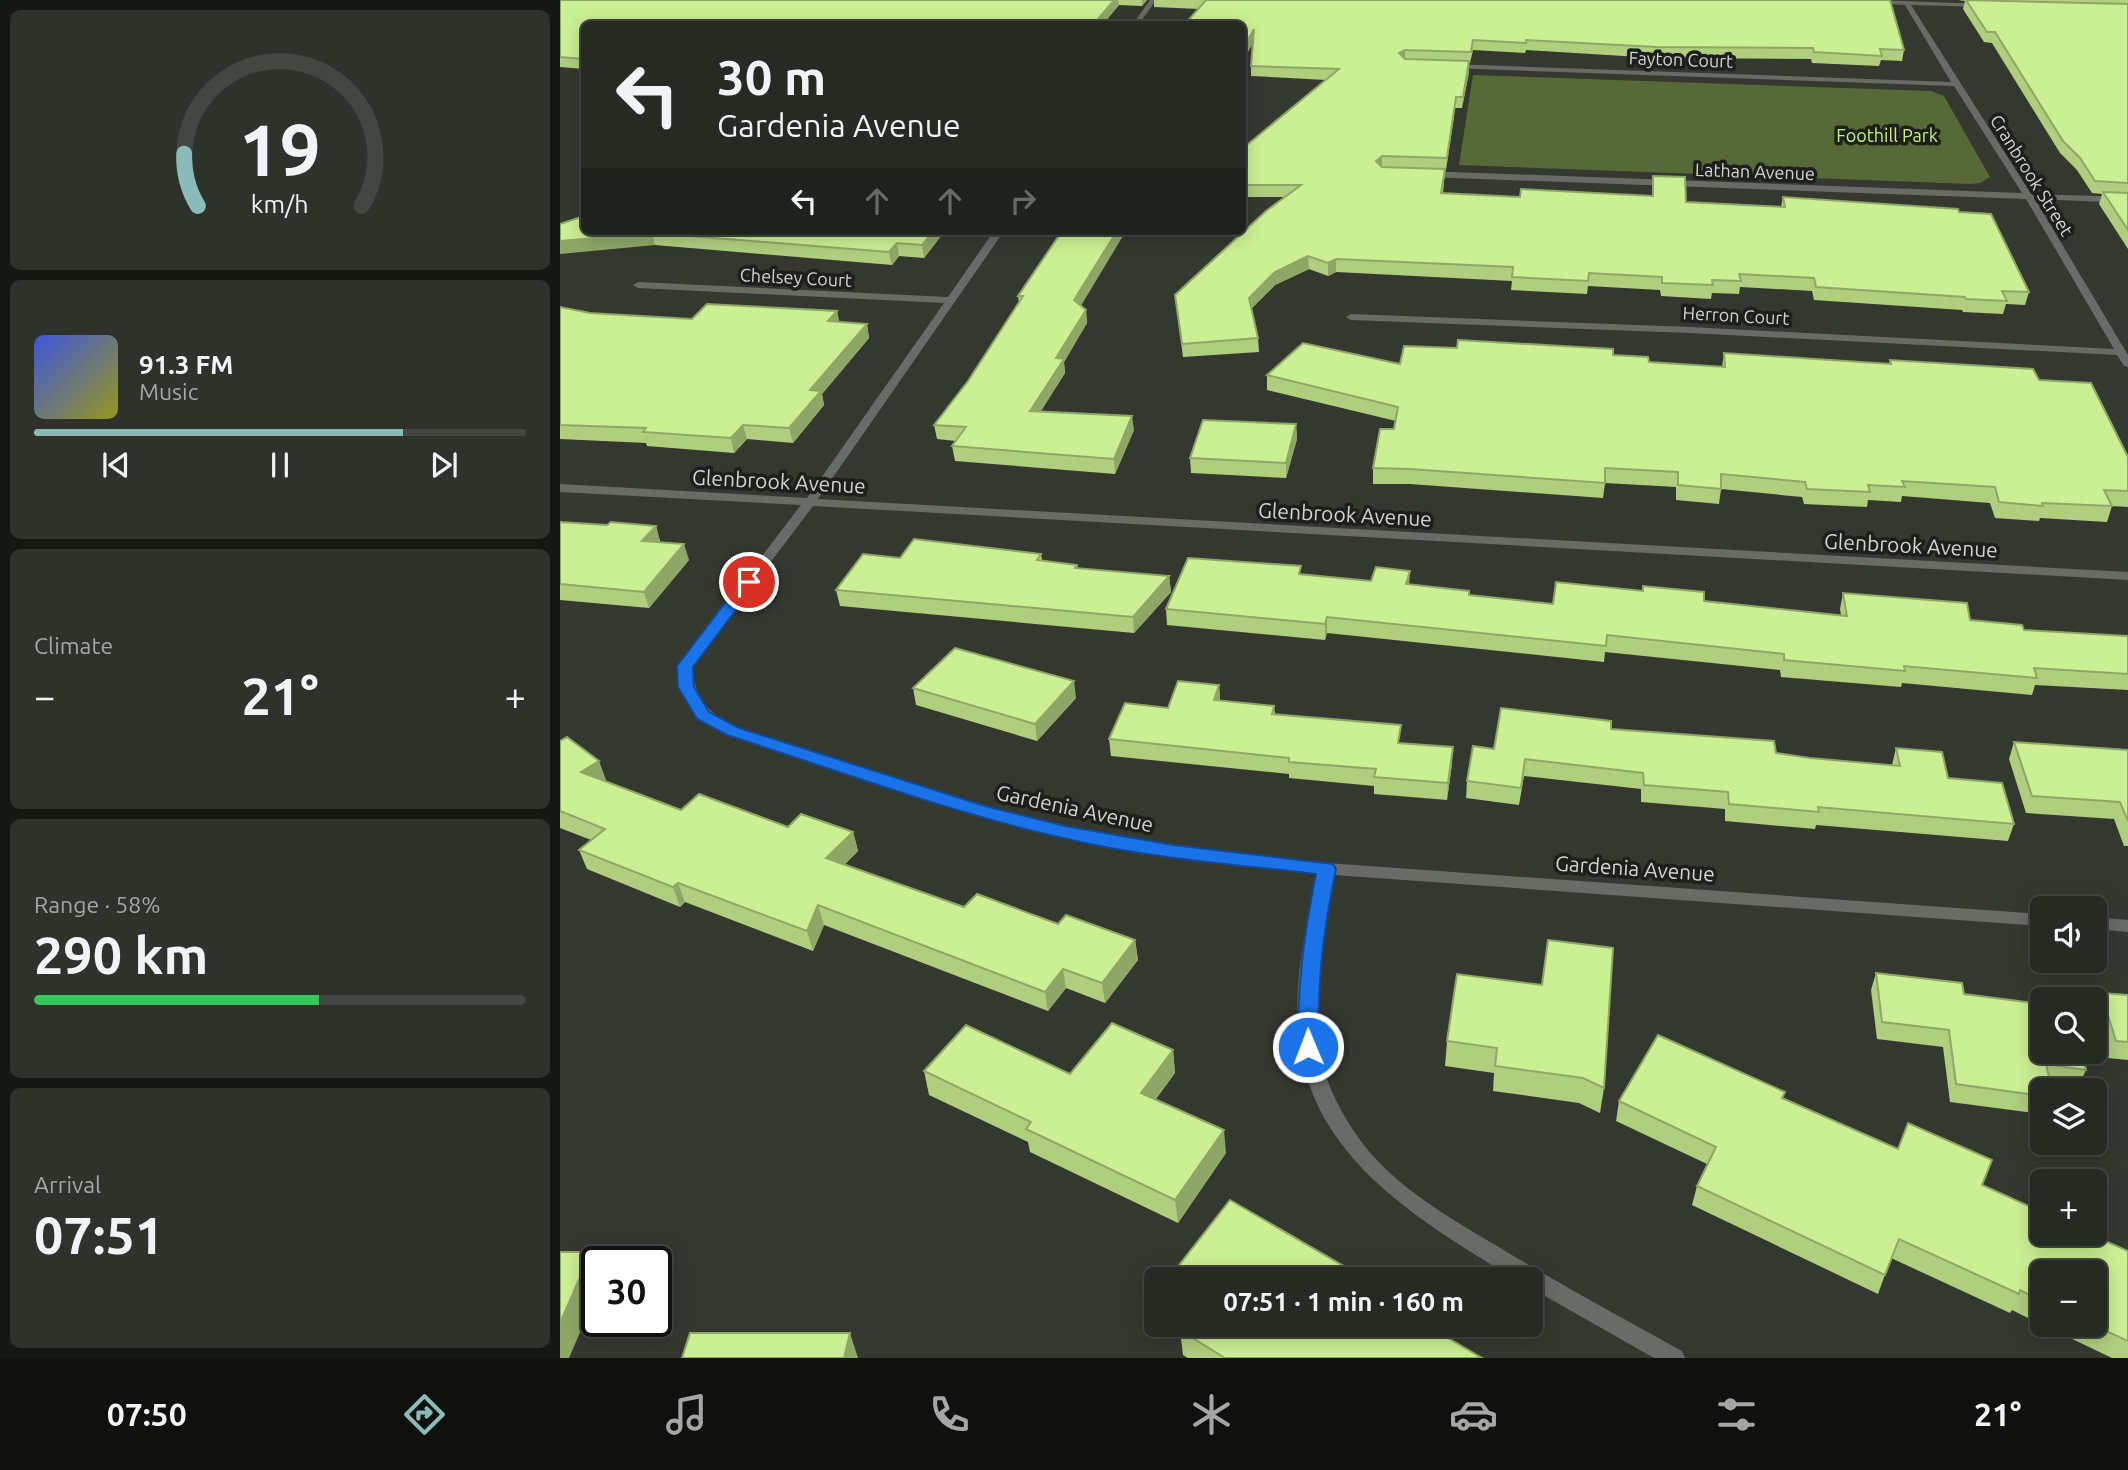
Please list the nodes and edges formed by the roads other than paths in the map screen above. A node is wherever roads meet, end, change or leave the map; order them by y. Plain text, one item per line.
1 (1153, 0) edge
2 (1868, 2) edge
3 (1907, 3) junction
4 (1990, 5) edge
5 (1138, 21) edge
6 (1447, 66) edge
7 (1956, 84) junction
8 (1409, 174) edge
9 (2029, 197) junction
10 (2128, 200) edge
11 (996, 235) edge
12 (638, 285) dead end
13 (952, 300) junction
14 (1351, 317) dead end
15 (2120, 352) junction
16 (2128, 364) edge
17 (560, 488) edge
18 (810, 502) junction
19 (2128, 576) edge
20 (1327, 869) junction
21 (2030, 919) edge
22 (2107, 924) edge
23 (2128, 926) edge
24 (1674, 1358) edge

1 - 5 street
2 - 3 street
3 - 4 street
3 - 7 street, Cranbrook Street
6 - 7 street, Fayton Court
7 - 9 street, Cranbrook Street
8 - 9 street, Lathan Avenue
9 - 10 street, Lathan Avenue
9 - 15 street, Cranbrook Street
11 - 13 street, Gardenia Avenue
12 - 13 street, Chelsey Court
13 - 18 street, Gardenia Avenue
14 - 15 street, Herron Court
15 - 16 street, Cranbrook Street
17 - 18 street, Glenbrook Avenue
18 - 19 street, Glenbrook Avenue
18 - 20 street, Gardenia Avenue
20 - 21 street, Gardenia Avenue
20 - 24 street
22 - 23 street

